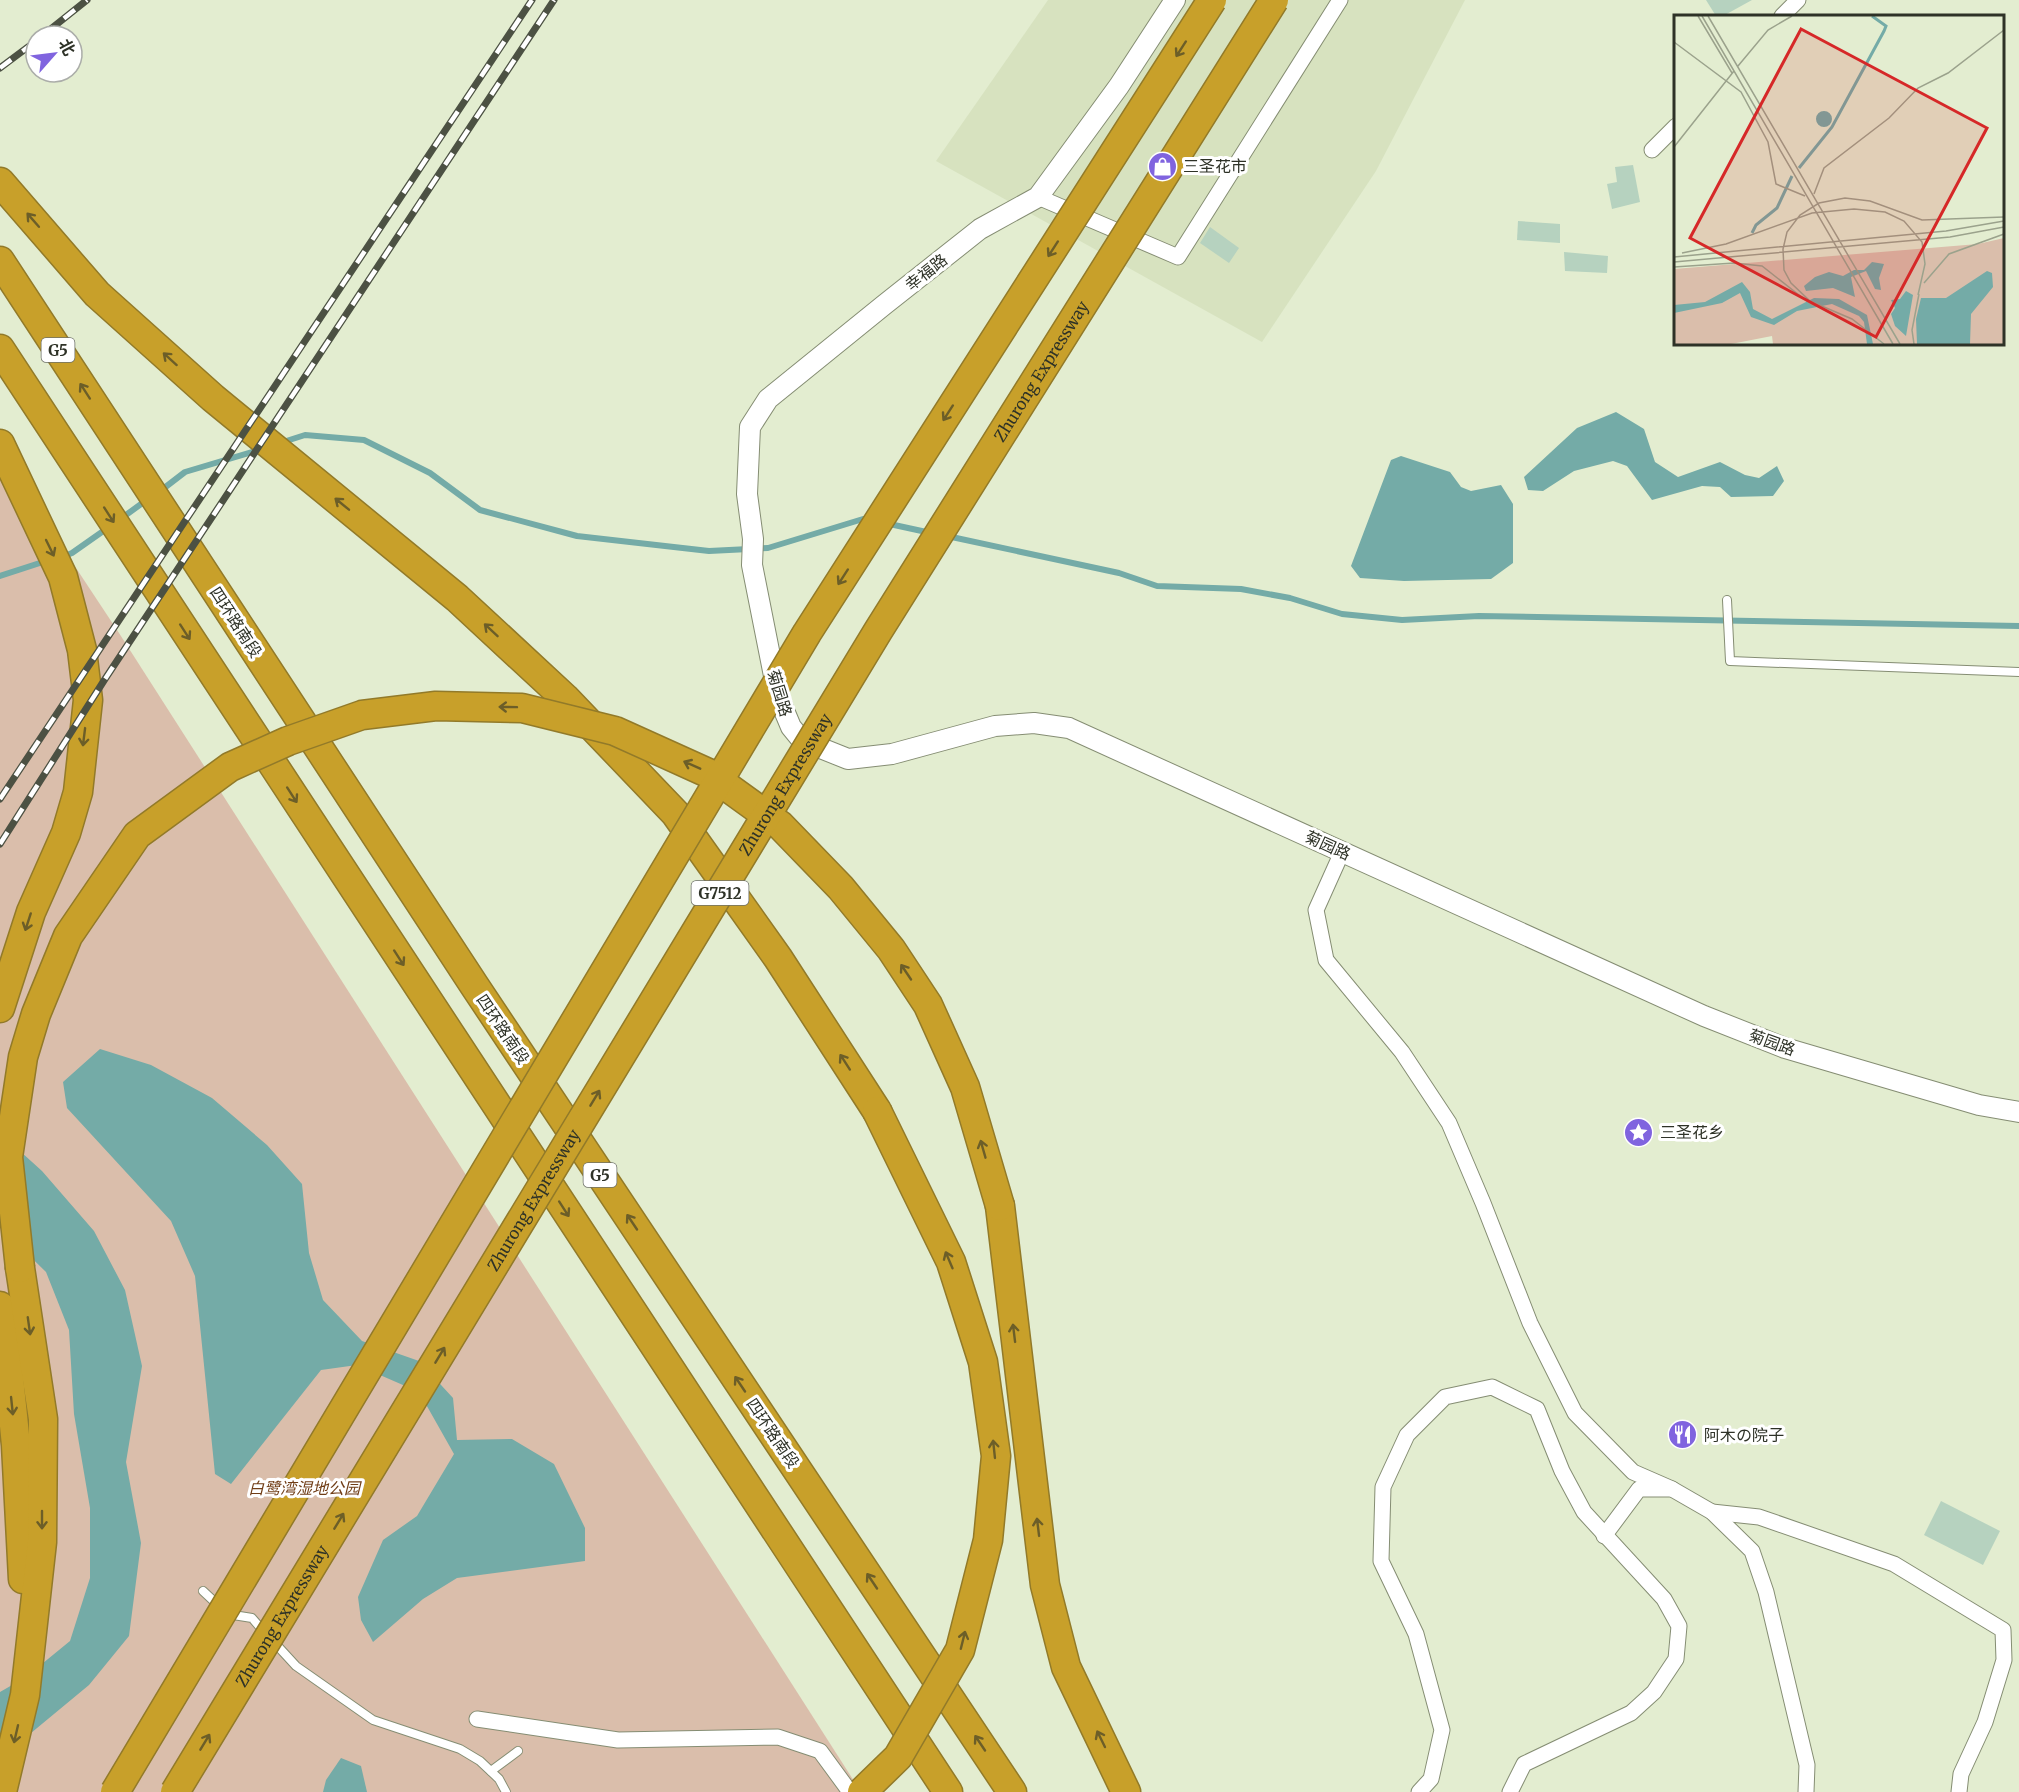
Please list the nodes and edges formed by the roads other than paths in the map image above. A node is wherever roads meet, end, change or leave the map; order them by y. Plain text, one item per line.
1 (1175, 0) edge
2 (1212, 0) edge
3 (1274, 0) edge
4 (1340, 0) edge
5 (1798, 0) edge
6 (1783, 15) edge
7 (1674, 128) edge
8 (1652, 150) dead end
9 (0, 182) edge
10 (1038, 196) junction
11 (0, 261) edge
12 (0, 349) edge
13 (0, 444) edge
14 (752, 565) joint
15 (1726, 600) dead end
16 (2019, 672) edge
17 (1342, 852) junction
18 (0, 1008) edge
19 (2019, 1112) edge
20 (0, 1306) edge
21 (1672, 1489) junction
22 (1712, 1512) junction
23 (1604, 1536) junction
24 (203, 1591) dead end
25 (25, 1695) junction
26 (477, 1719) dead end
27 (518, 1751) dead end
28 (490, 1772) junction
29 (2, 1792) edge
30 (115, 1792) edge
31 (175, 1792) edge
32 (506, 1792) edge
33 (850, 1792) edge
34 (861, 1792) edge
35 (948, 1792) edge
36 (1012, 1792) edge
37 (1126, 1792) edge
38 (1419, 1792) edge
39 (1510, 1792) edge
40 (1806, 1792) edge
41 (1959, 1792) edge

1 - 10 street, 幸福路
2 -> 30 highway, bridge
31 -> 3 highway, Zhurong Expressway / G7512, bridge
4 - 10 street
5 - 6 street
7 - 8 street
34 -> 9 highway, bridge
10 - 14 street, 幸福路
36 -> 11 highway, 四环路南段 / G5
12 -> 35 highway
13 -> 18 highway
14 - 17 street, 菊园路
15 - 16 lane
17 - 19 street, 菊园路
17 - 21 street
20 -> 25 highway
21 - 22 street
21 - 23 street
22 - 40 street
22 - 41 street
23 - 38 street
23 - 39 street
24 - 28 lane
25 -> 29 highway
37 -> 25 highway, bridge
26 - 33 street
27 - 28 lane
28 - 32 lane

